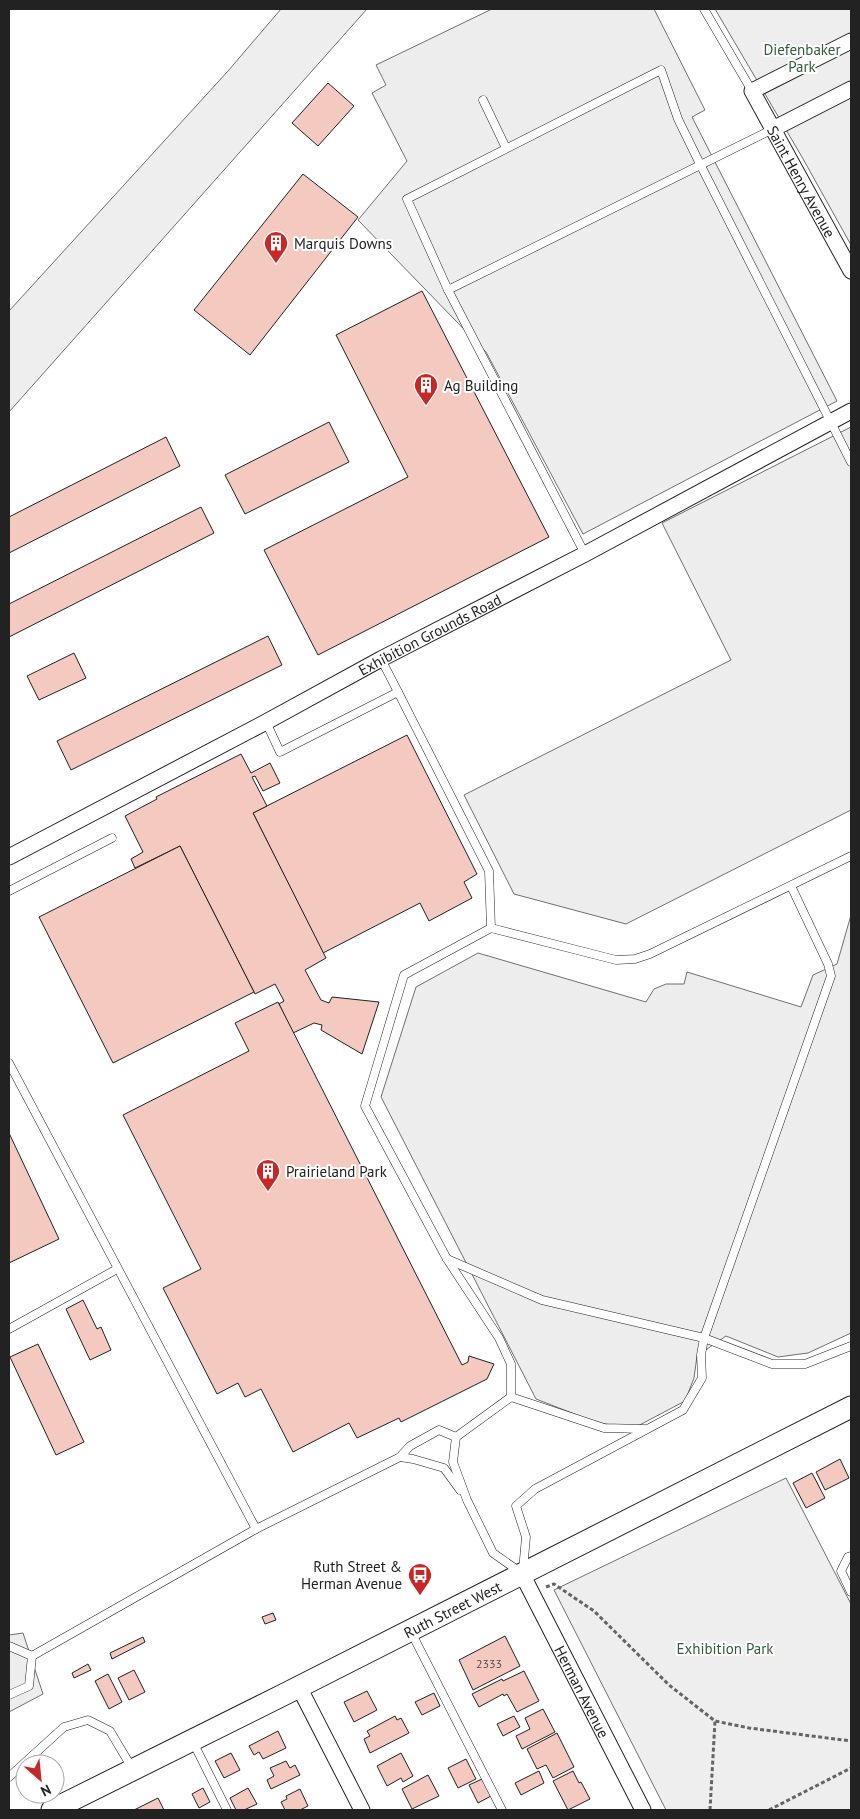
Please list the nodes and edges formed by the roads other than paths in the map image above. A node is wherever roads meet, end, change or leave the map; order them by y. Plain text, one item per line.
1 (704, 9) edge
2 (851, 42) edge
3 (851, 89) edge
4 (752, 91) junction
5 (483, 100) dead end
6 (773, 129) junction
7 (506, 148) junction
8 (700, 164) junction
9 (851, 271) edge
10 (448, 290) junction
11 (851, 411) edge
12 (831, 422) junction
13 (851, 462) edge
14 (585, 554) junction
15 (381, 659) junction
16 (398, 692) junction
17 (266, 722) junction
18 (112, 838) dead end
19 (851, 856) edge
20 (9, 857) edge
21 (791, 886) junction
22 (9, 891) edge
23 (491, 928) junction
24 (9, 1063) edge
25 (447, 1259) junction
26 (117, 1269) junction
27 (9, 1329) edge
28 (704, 1338) junction
29 (851, 1346) edge
30 (511, 1397) junction
31 (851, 1407) edge
32 (646, 1429) junction
33 (456, 1437) junction
34 (400, 1457) junction
35 (467, 1500) junction
36 (256, 1529) junction
37 (851, 1556) edge
38 (522, 1574) junction
39 (851, 1592) edge
40 (410, 1630) junction
41 (9, 1646) edge
42 (32, 1656) junction
43 (299, 1688) junction
44 (9, 1696) edge
45 (192, 1740) junction
46 (133, 1770) junction
47 (9, 1776) edge
48 (78, 1804) edge
49 (52, 1810) edge
50 (227, 1810) edge
51 (362, 1810) edge
52 (502, 1810) edge
53 (644, 1810) edge

1 - 4 lane
2 - 4 street
3 - 6 street
4 - 6 street, Saint Henry Avenue
5 - 7 lane
6 - 8 lane
6 - 9 street, Saint Henry Avenue
7 - 8 lane
7 - 10 lane
8 - 10 lane
8 - 12 lane
10 - 14 lane
11 - 12 street, Exhibition Grounds Road
12 - 13 lane
12 - 14 street, Exhibition Grounds Road
14 - 15 street, Exhibition Grounds Road
15 - 16 lane
15 - 17 street, Exhibition Grounds Road
16 - 17 lane
16 - 23 lane
17 - 20 street, Exhibition Grounds Road
18 - 22 lane
19 - 21 lane
21 - 23 lane
21 - 28 lane
23 - 25 lane
24 - 26 lane
25 - 28 lane
25 - 30 lane
26 - 27 lane
26 - 36 lane
28 - 29 lane
28 - 32 lane
30 - 32 lane
30 - 33 lane
31 - 38 street, Ruth Street West
32 - 38 lane
33 - 34 lane
33 - 35 lane
34 - 35 lane
34 - 36 lane
35 - 38 lane
36 - 42 lane
37 - 39 lane
38 - 40 street, Ruth Street West
38 - 53 street, Herman Avenue
40 - 43 street, Ruth Street West
40 - 52 lane
41 - 42 lane
42 - 44 lane
43 - 45 street, Ruth Street West
43 - 51 street
45 - 46 street, Ruth Street West
45 - 50 lane
46 - 47 lane
46 - 48 street, Ruth Street West
48 - 49 street, Ruth Street West

